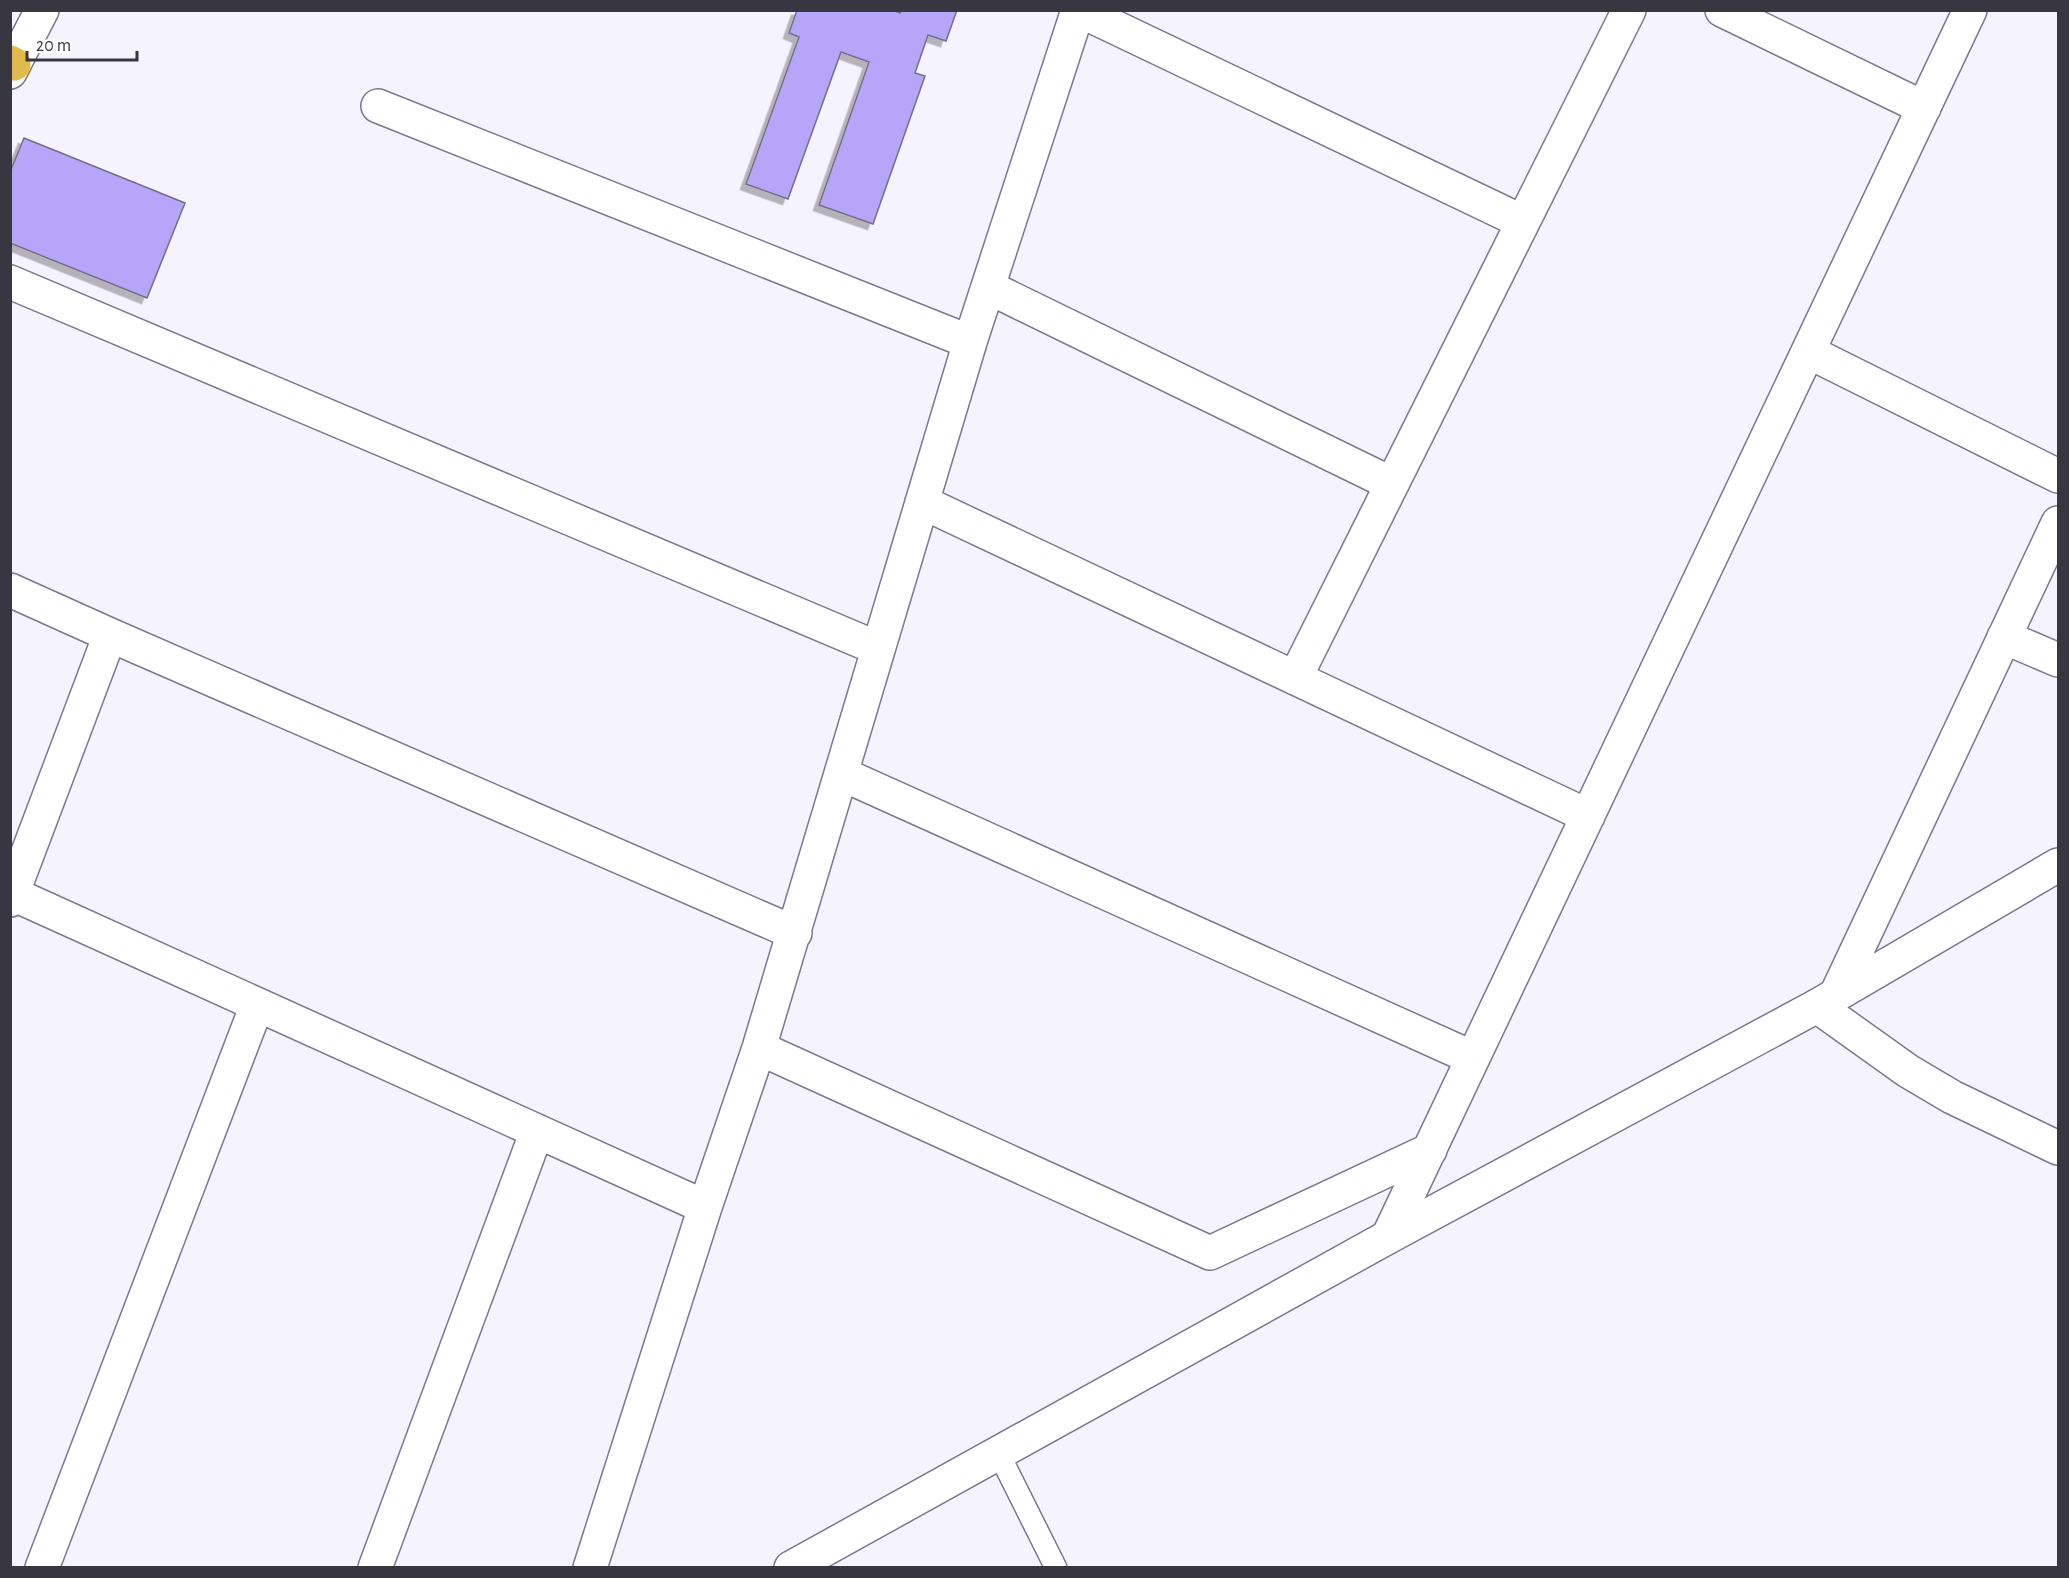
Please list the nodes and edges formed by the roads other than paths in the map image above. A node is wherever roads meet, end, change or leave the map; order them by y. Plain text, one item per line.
1 (42, 10) edge
2 (1079, 10) edge
3 (1629, 10) edge
4 (1722, 10) edge
5 (1970, 10) edge
6 (12, 66) edge
7 (378, 106) dead end
8 (1924, 108) junction
9 (1523, 222) junction
10 (10, 282) edge
11 (988, 287) junction
12 (970, 342) junction
13 (1809, 352) junction
14 (2058, 476) edge
15 (1392, 484) junction
16 (922, 502) junction
17 (2058, 523) edge
18 (10, 590) edge
19 (110, 635) junction
20 (2004, 637) junction
21 (877, 648) junction
22 (2058, 660) edge
23 (1295, 678) junction
24 (842, 774) junction
25 (1588, 816) junction
26 (2058, 865) edge
27 (12, 897) edge
28 (795, 933) junction
29 (1827, 1000) junction
30 (257, 1005) junction
31 (759, 1048) junction
32 (1473, 1058) junction
33 (537, 1131) junction
34 (2058, 1148) edge
35 (1430, 1150) junction
36 (705, 1207) junction
37 (1388, 1237) junction
38 (998, 1452) junction
39 (42, 1568) edge
40 (375, 1568) edge
41 (590, 1568) edge
42 (791, 1568) edge
43 (1056, 1568) edge

1 - 6 street
2 - 9 street
2 - 11 street
3 - 9 street
4 - 8 street
5 - 8 street
7 - 12 street
8 - 13 street
9 - 15 street
10 - 21 street
11 - 12 street
11 - 15 street
12 - 16 street
13 - 14 street
13 - 25 street
15 - 23 street
16 - 21 street
16 - 23 street
17 - 20 street
18 - 19 street
19 - 27 street
19 - 28 street
20 - 22 street
20 - 29 street
21 - 24 street
23 - 25 street
24 - 28 street
24 - 32 street
25 - 32 street
26 - 29 street
27 - 30 street
28 - 31 street
29 - 34 street
29 - 37 street
30 - 33 street
30 - 39 street
31 - 35 street
31 - 36 street
32 - 35 street
33 - 36 street
33 - 40 street
35 - 37 street
36 - 41 street
37 - 38 street
38 - 42 street
38 - 43 lane

